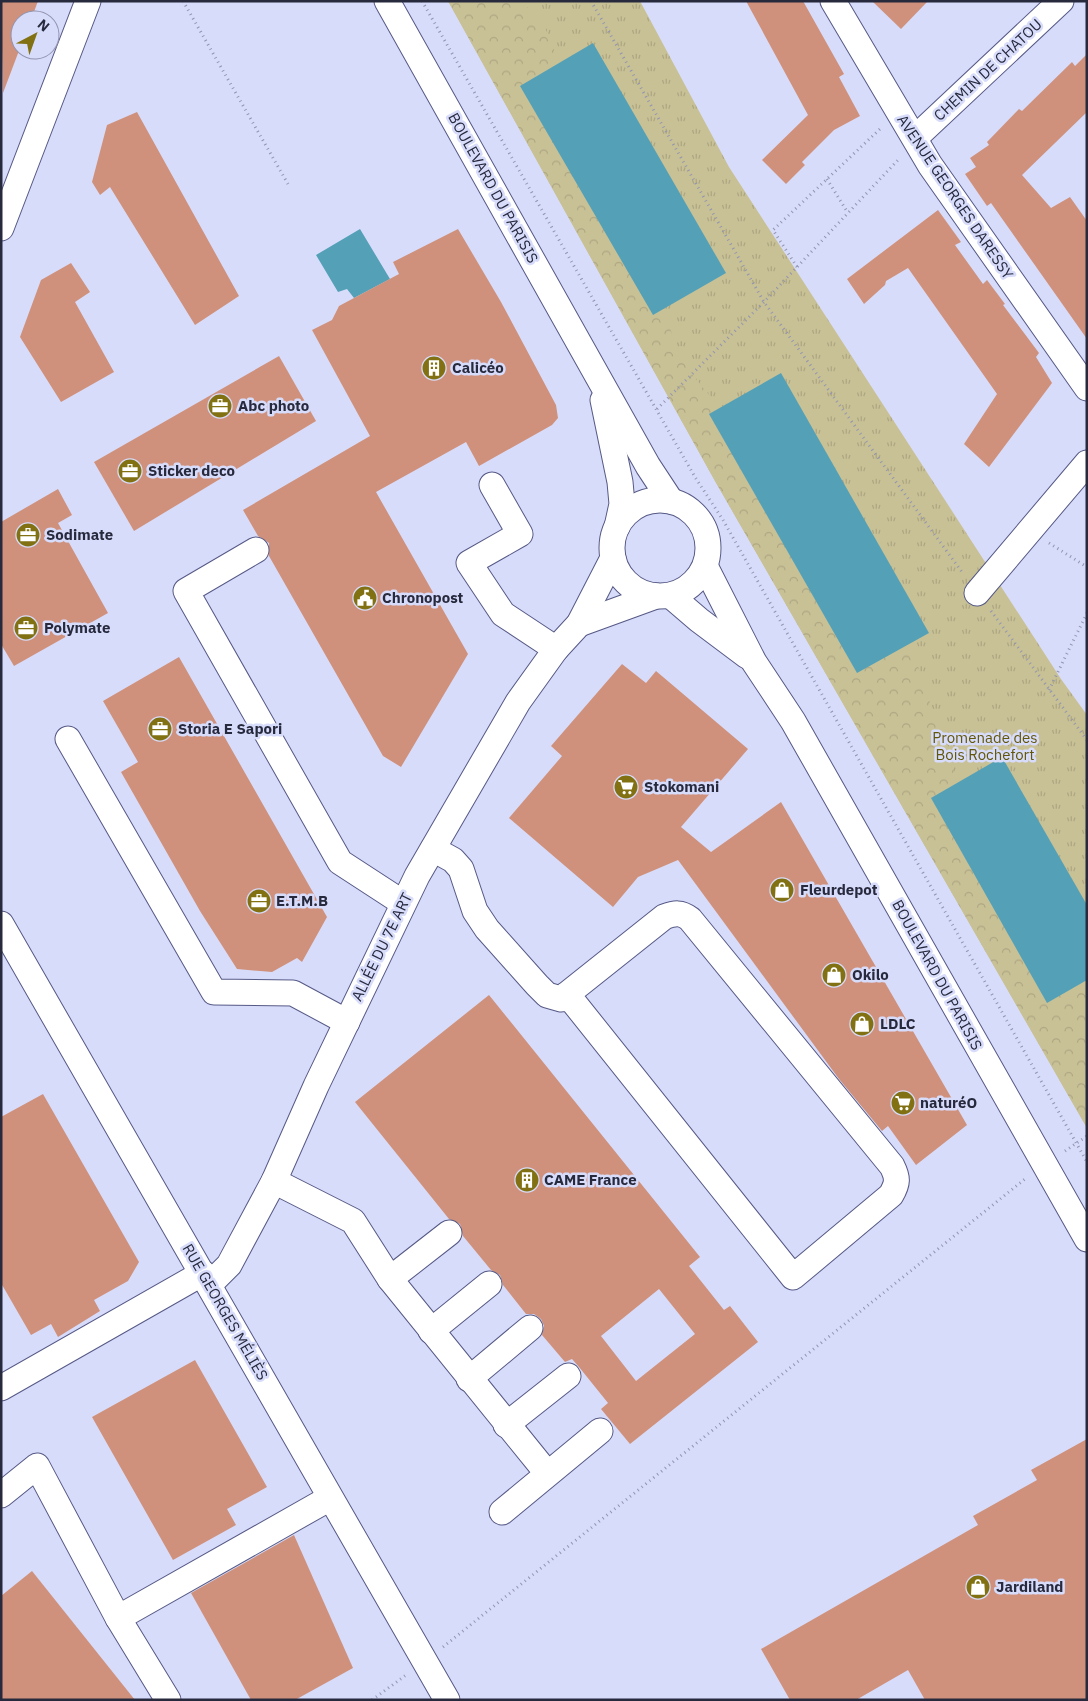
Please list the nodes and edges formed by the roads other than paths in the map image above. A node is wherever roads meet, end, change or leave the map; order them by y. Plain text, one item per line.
1 (88, 1) edge
2 (387, 1) edge
3 (833, 1) edge
4 (1061, 1) edge
5 (915, 138) junction
6 (3, 217) edge
7 (598, 376) junction
8 (1087, 388) edge
9 (1087, 463) edge
10 (492, 485) dead end
11 (671, 501) junction
12 (617, 527) junction
13 (256, 550) dead end
14 (613, 558) junction
15 (705, 566) junction
16 (977, 593) road end
17 (663, 596) junction
18 (579, 624) junction
19 (556, 649) junction
20 (754, 662) junction
21 (68, 739) dead end
22 (433, 849) junction
23 (403, 904) junction
24 (1, 924) edge
25 (567, 994) junction
26 (346, 1022) junction
27 (274, 1181) junction
28 (449, 1233) dead end
29 (1087, 1239) edge
30 (206, 1279) junction
31 (390, 1279) junction
32 (489, 1284) dead end
33 (530, 1328) dead end
34 (431, 1331) junction
35 (568, 1376) dead end
36 (469, 1378) junction
37 (1, 1388) edge
38 (506, 1425) junction
39 (600, 1431) dead end
40 (547, 1473) junction
41 (1, 1496) edge
42 (330, 1498) junction
43 (502, 1512) dead end
44 (118, 1618) junction
45 (168, 1700) edge
46 (447, 1700) edge

1 - 6 street
2 - 7 street, BOULEVARD DU PARISIS
3 - 5 street, AVENUE GEORGES DARESSY
4 - 5 street, CHEMIN DE CHATOU
5 - 8 street, AVENUE GEORGES DARESSY
7 - 11 street, BOULEVARD DU PARISIS
7 - 12 street, BOULEVARD DU PARISIS
9 - 16 street
10 - 19 street
11 - 12 street
11 - 15 street
12 - 14 street
13 - 23 street
14 - 17 street
14 - 18 street, ALLÉE DU 7E ART
15 - 17 street
15 - 20 street, BOULEVARD DU PARISIS
17 - 18 street, ALLÉE DU 7E ART
17 - 20 street, BOULEVARD DU PARISIS
18 - 19 street, ALLÉE DU 7E ART
19 - 22 street, ALLÉE DU 7E ART
20 - 29 street, BOULEVARD DU PARISIS
21 - 26 street
22 - 23 street, ALLÉE DU 7E ART
22 - 25 street
23 - 26 street, ALLÉE DU 7E ART
24 - 30 street, RUE GEORGES MÉLIÈS
25 - 25 street
26 - 27 street, ALLÉE DU 7E ART
27 - 30 street, ALLÉE DU 7E ART
27 - 31 street
28 - 31 street
30 - 37 street, ALLÉE DU 7E ART
30 - 42 street, RUE GEORGES MÉLIÈS
31 - 34 street
32 - 34 street
33 - 36 street
34 - 36 street
35 - 38 street
36 - 38 street
38 - 40 street
39 - 40 street
40 - 43 street
41 - 44 street
42 - 44 street
42 - 46 street, RUE GEORGES MÉLIÈS
44 - 45 street

